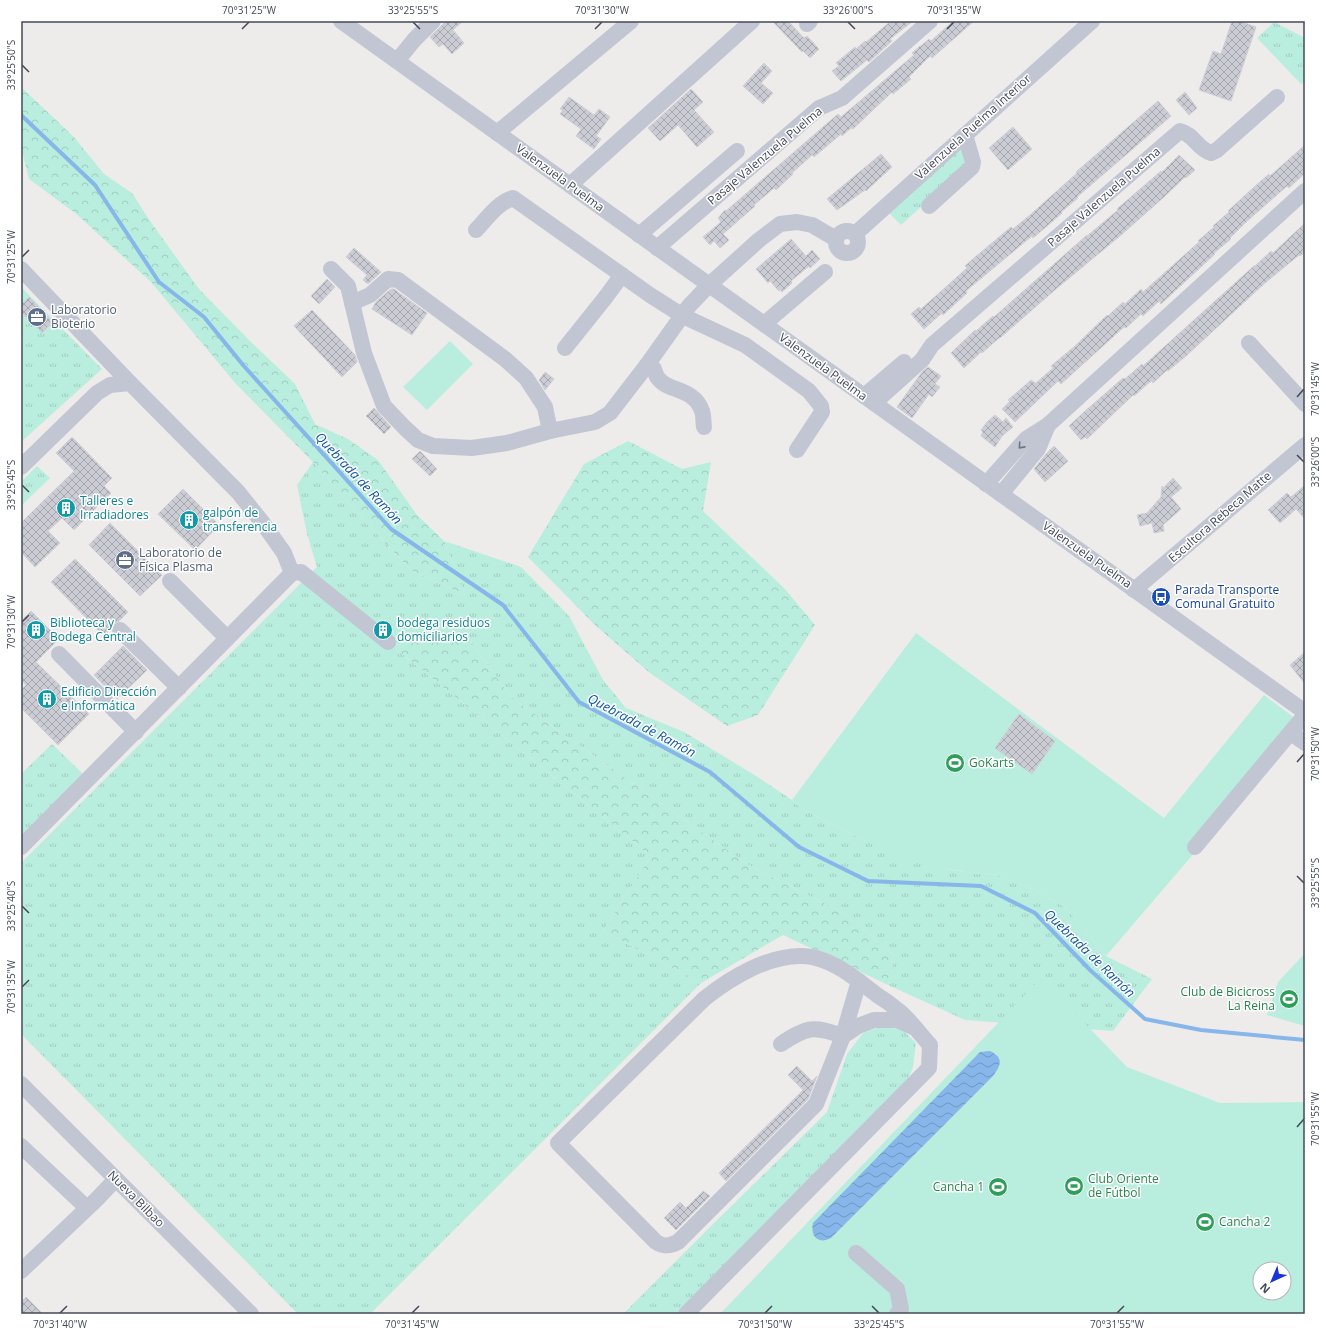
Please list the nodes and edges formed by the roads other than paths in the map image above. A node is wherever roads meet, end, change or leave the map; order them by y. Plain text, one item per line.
1 (341, 21) edge
2 (432, 21) edge
3 (632, 21) edge
4 (752, 21) edge
5 (930, 21) edge
6 (1092, 21) edge
7 (397, 61) junction
8 (1277, 97) dead end
9 (497, 133) junction
10 (965, 135) junction
11 (737, 151) dead end
12 (570, 185) junction
13 (1305, 191) edge
14 (929, 206) dead end
15 (476, 230) dead end
16 (639, 235) junction
17 (657, 248) junction
18 (21, 269) edge
19 (331, 269) dead end
20 (825, 272) dead end
21 (622, 275) junction
22 (709, 285) junction
23 (352, 302) junction
24 (683, 316) junction
25 (764, 324) junction
26 (1249, 342) dead end
27 (565, 348) dead end
28 (647, 365) junction
29 (130, 383) junction
30 (869, 400) junction
31 (1305, 404) edge
32 (1048, 425) junction
33 (704, 427) dead end
34 (550, 431) junction
35 (1305, 445) edge
36 (797, 450) dead end
37 (21, 467) edge
38 (986, 484) junction
39 (1001, 494) junction
40 (292, 573) junction
41 (170, 581) dead end
42 (1134, 590) junction
43 (120, 630) dead end
44 (227, 638) junction
45 (388, 642) dead end
46 (59, 654) dead end
47 (178, 688) junction
48 (1304, 710) edge
49 (136, 732) junction
50 (1291, 732) junction
51 (1305, 743) edge
52 (21, 847) edge
53 (1195, 847) dead end
54 (859, 981) junction
55 (915, 1028) junction
56 (843, 1036) junction
57 (781, 1044) dead end
58 (21, 1084) edge
59 (21, 1146) edge
60 (116, 1179) junction
61 (87, 1208) junction
62 (856, 1253) dead end
63 (21, 1271) edge
64 (251, 1314) edge
65 (686, 1314) edge
66 (897, 1314) edge

1 - 7 street, Valenzuela Puelma
2 - 7 street
3 - 9 street
4 - 12 street
5 - 17 street, Pasaje Valenzuela Puelma
6 - 10 street, Valenzuela Puelma Interior
7 - 9 street, Valenzuela Puelma
8 - 30 street, Pasaje Valenzuela Puelma
9 - 12 street, Valenzuela Puelma
10 - 14 street
10 - 22 street, Valenzuela Puelma Interior
11 - 16 street, Pasaje Valenzuela Puelma
12 - 16 street, Valenzuela Puelma
13 - 32 street
15 - 21 street
16 - 17 street, Valenzuela Puelma
17 - 22 street, Valenzuela Puelma
18 - 29 street
19 - 23 street, Valenzuela Puelma Interior
20 - 25 street
21 - 24 street
21 - 27 street
22 - 24 street, Valenzuela Puelma Interior
22 - 25 street, Valenzuela Puelma
23 - 34 street
23 - 34 street, Valenzuela Puelma Interior
24 - 28 street, Valenzuela Puelma Interior
24 - 36 street
25 - 30 street, Valenzuela Puelma
26 - 31 street
28 - 33 street
28 - 34 street, Valenzuela Puelma Interior
29 - 37 street
29 - 40 street
30 - 38 street, Valenzuela Puelma
32 -> 38 street
32 - 39 street
35 - 42 street, Escultora Rebeca Matte
38 - 39 street, Valenzuela Puelma
39 - 42 street, Valenzuela Puelma
40 - 44 street
40 - 45 street
41 - 44 street
42 - 48 street, Valenzuela Puelma
43 - 47 street
44 - 47 street
46 - 49 street
47 - 49 street
48 - 50 street
49 - 52 street
50 - 51 street
50 - 53 street
54 - 55 street
54 - 56 street
54 - 56 street
55 - 56 street
55 - 65 street
56 - 57 street
58 - 60 street, Nueva Bilbao
59 - 61 street
60 - 61 street
60 - 64 street, Nueva Bilbao
61 - 63 street
62 - 66 street

